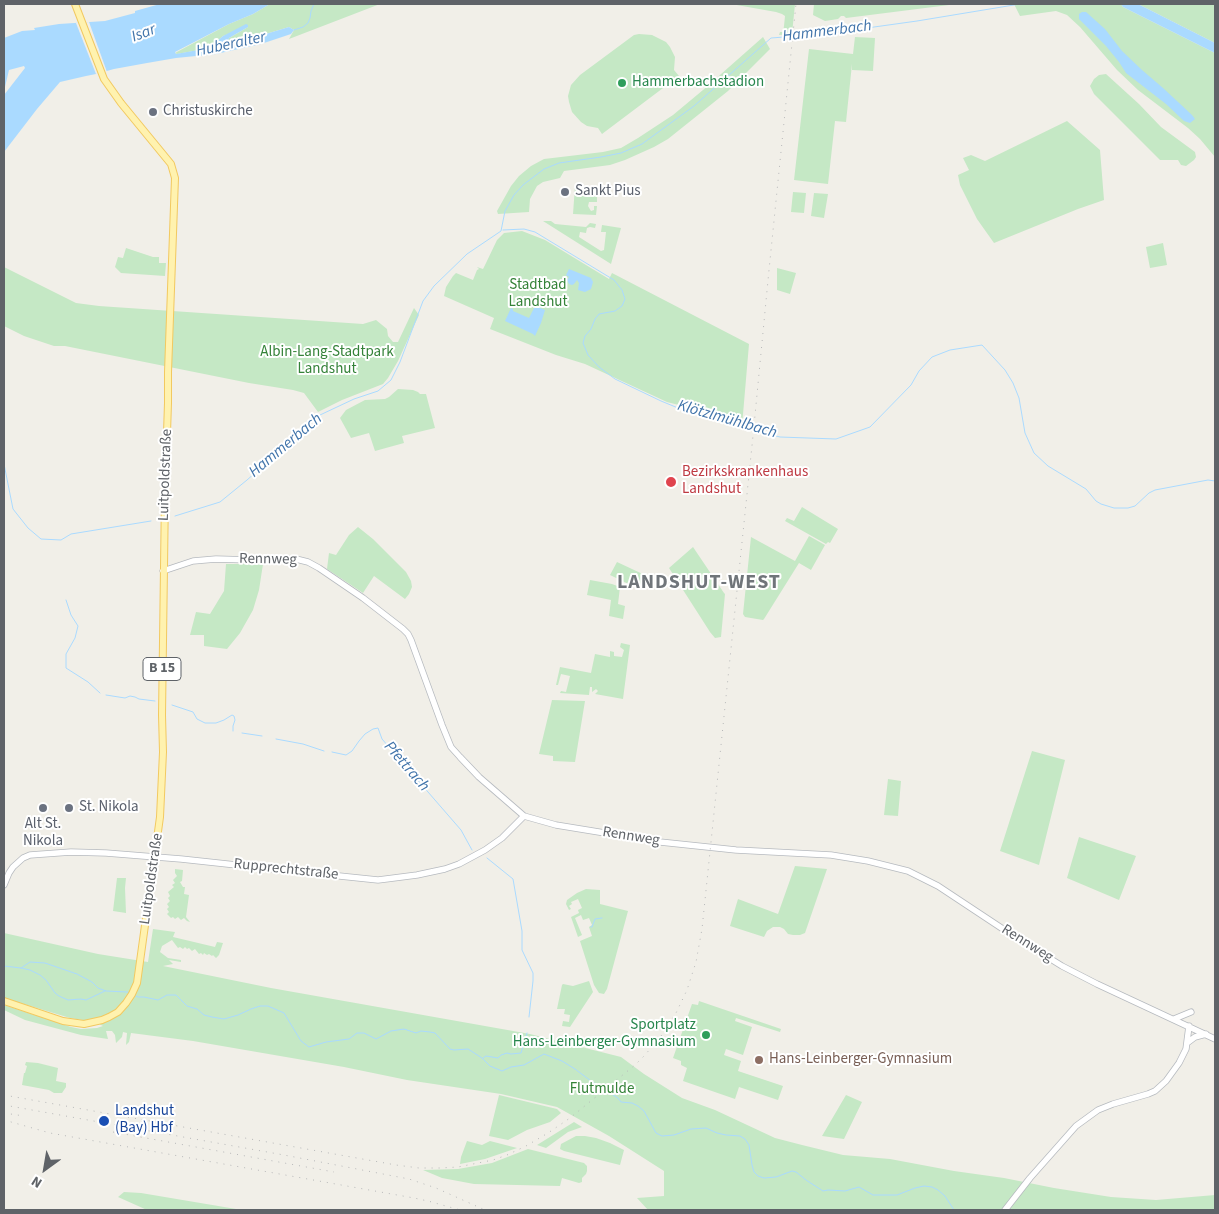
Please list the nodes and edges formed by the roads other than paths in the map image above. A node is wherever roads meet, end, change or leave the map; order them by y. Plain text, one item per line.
1 (75, 4) edge
2 (163, 571) junction
3 (524, 816) junction
4 (154, 857) junction
5 (4, 885) edge
6 (4, 1001) edge
7 (1191, 1012) dead end
8 (1174, 1019) junction
9 (1189, 1026) junction
10 (1206, 1034) junction
11 (1215, 1038) edge
12 (1187, 1043) junction
13 (1005, 1210) edge

1 - 2 main road, Luitpoldstraße / B 15
2 - 3 main road, Rennweg
2 - 4 main road, Luitpoldstraße / B 15
3 - 4 main road, Rupprechtstraße
3 - 8 main road, Rennweg
4 - 5 main road, Rupprechtstraße
4 - 6 main road, Luitpoldstraße / B 15
7 - 8 main road
8 - 9 main road, Rennweg
9 - 10 main road, Rennweg
9 - 12 main road
10 - 11 main road, Rennweg
10 - 12 main road
12 - 13 main road

